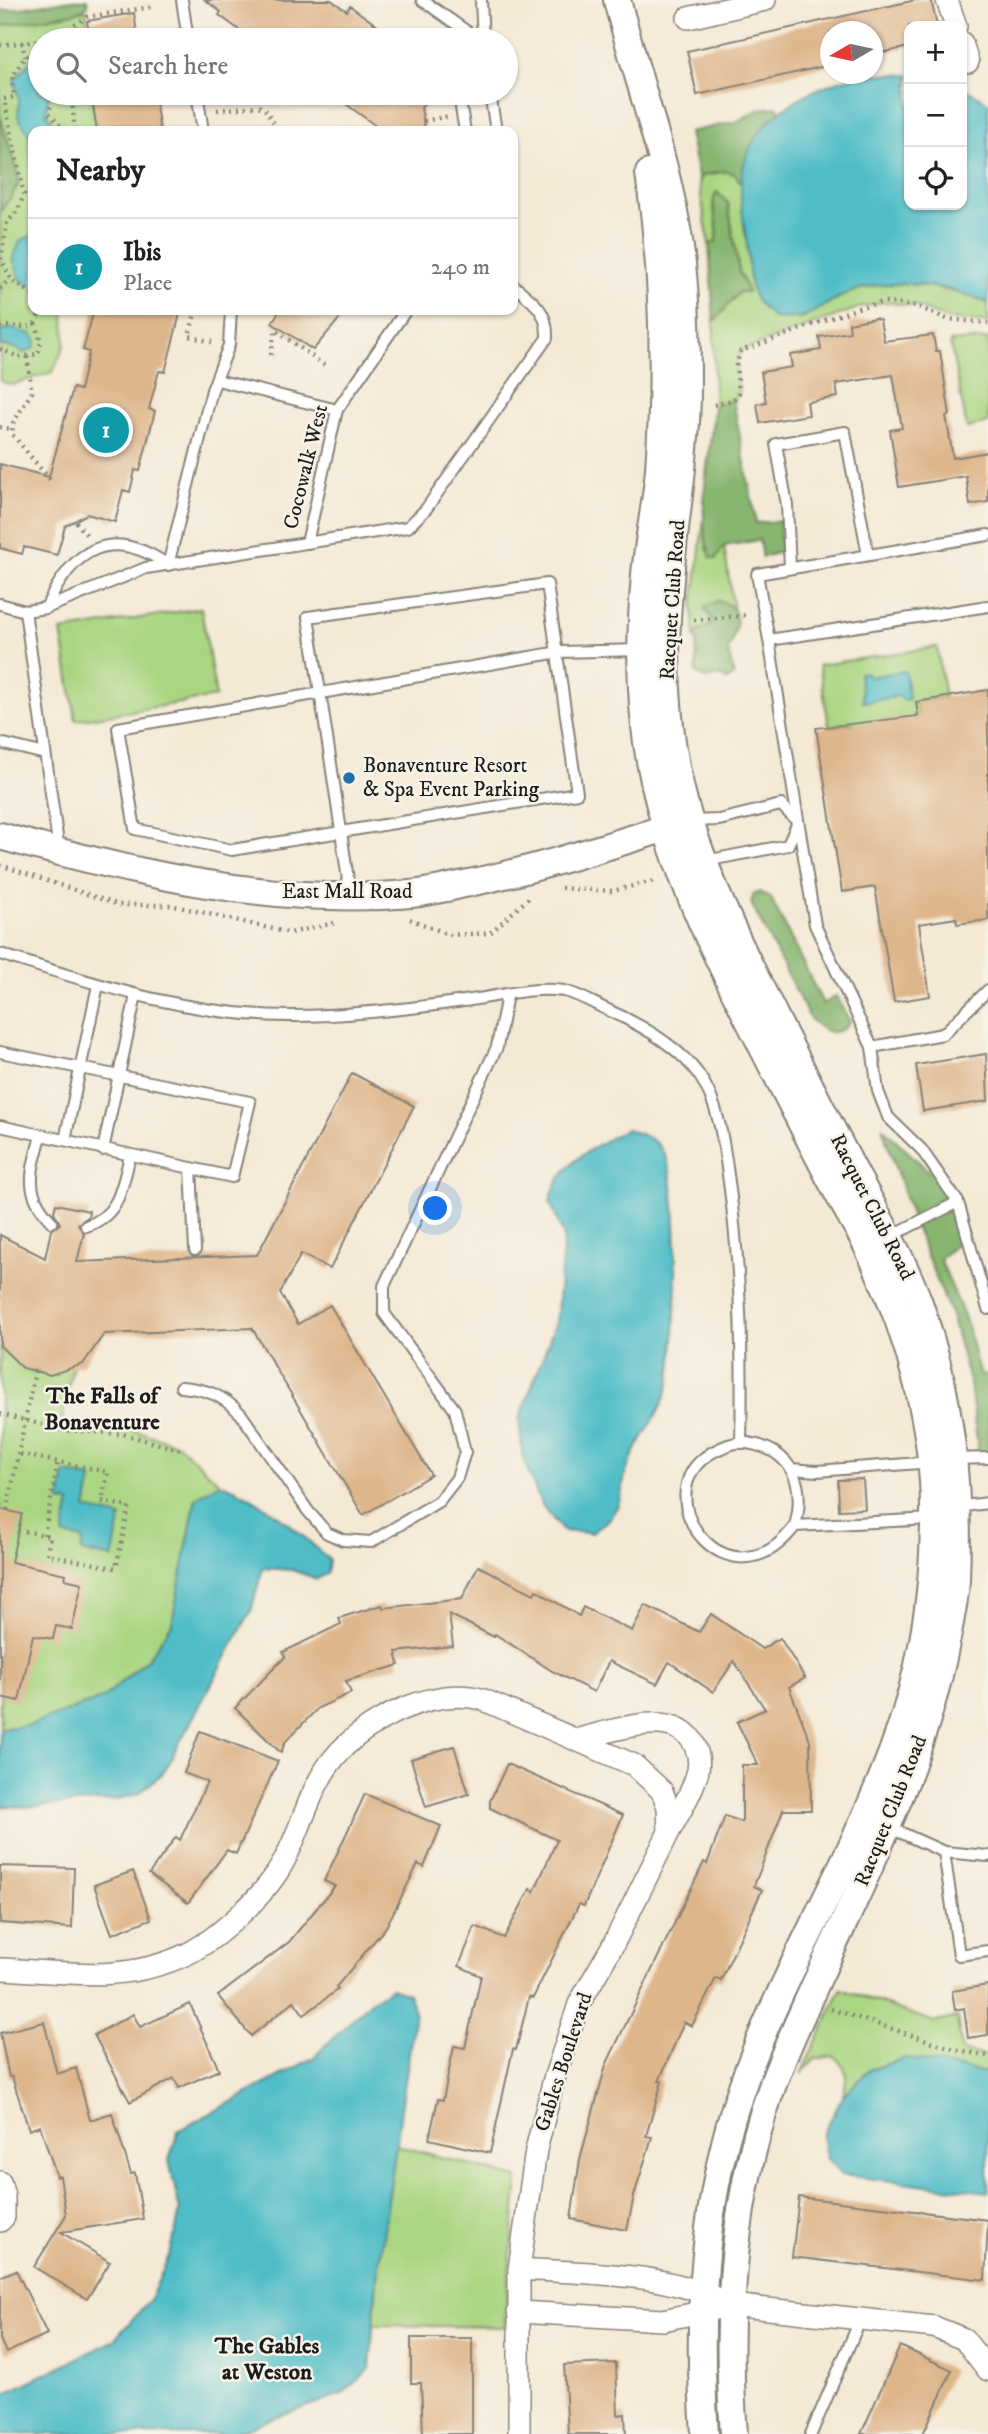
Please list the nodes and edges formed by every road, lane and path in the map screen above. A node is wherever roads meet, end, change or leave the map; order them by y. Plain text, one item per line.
1 (182, 0) edge
2 (422, 0) edge
3 (481, 0) edge
4 (617, 0) edge
5 (761, 0) edge
6 (947, 0) edge
7 (151, 7) dead end
8 (688, 18) dead end
9 (954, 21) edge
10 (71, 28) edge
11 (186, 28) edge
12 (463, 28) edge
13 (481, 28) edge
14 (22, 42) junction
15 (28, 42) edge
16 (3, 45) edge
17 (0, 52) edge
18 (28, 56) edge
19 (25, 57) junction
20 (632, 60) junction
21 (2, 99) edge
22 (51, 105) edge
23 (72, 105) edge
24 (199, 105) edge
25 (462, 105) edge
26 (492, 105) edge
27 (217, 110) dead end
28 (450, 116) dead end
29 (424, 121) dead end
30 (61, 126) edge
31 (74, 126) edge
32 (202, 126) edge
33 (276, 126) edge
34 (463, 126) edge
35 (495, 126) edge
36 (0, 254) edge
37 (10, 279) junction
38 (0, 289) edge
39 (518, 289) edge
40 (28, 292) edge
41 (39, 315) edge
42 (195, 315) edge
43 (231, 315) edge
44 (403, 315) edge
45 (35, 323) junction
46 (988, 323) edge
47 (0, 326) edge
48 (212, 342) dead end
49 (0, 349) edge
50 (271, 355) dead end
51 (27, 357) junction
52 (324, 365) dead end
53 (217, 380) junction
54 (714, 405) dead end
55 (337, 410) junction
56 (0, 427) edge
57 (11, 429) junction
58 (50, 480) dead end
59 (76, 522) dead end
60 (988, 535) edge
61 (89, 538) dead end
62 (307, 543) junction
63 (867, 555) junction
64 (168, 565) junction
65 (790, 568) junction
66 (0, 604) edge
67 (988, 606) edge
68 (46, 608) junction
69 (24, 611) junction
70 (764, 613) junction
71 (694, 621) dead end
72 (769, 640) junction
73 (641, 650) junction
74 (559, 652) junction
75 (320, 692) junction
76 (0, 743) edge
77 (45, 754) junction
78 (798, 822) junction
79 (678, 824) junction
80 (341, 832) junction
81 (0, 836) edge
82 (59, 852) junction
83 (705, 861) junction
84 (351, 896) junction
85 (0, 954) edge
86 (98, 985) junction
87 (988, 990) edge
88 (136, 995) junction
89 (507, 995) junction
90 (872, 1047) junction
91 (0, 1052) edge
92 (80, 1069) junction
93 (119, 1075) junction
94 (0, 1126) edge
95 (41, 1136) junction
96 (65, 1140) junction
97 (103, 1150) junction
98 (130, 1156) junction
99 (191, 1168) junction
100 (958, 1202) junction
101 (52, 1222) dead end
102 (86, 1226) dead end
103 (879, 1242) junction
104 (195, 1250) dead end
105 (988, 1309) edge
106 (35, 1371) dead end
107 (181, 1387) dead end
108 (0, 1414) edge
109 (26, 1420) junction
110 (741, 1443) junction
111 (184, 1451) dead end
112 (19, 1454) junction
113 (988, 1458) edge
114 (943, 1461) junction
115 (58, 1462) junction
116 (792, 1469) junction
117 (988, 1503) edge
118 (958, 1506) junction
119 (7, 1510) dead end
120 (934, 1519) junction
121 (794, 1526) junction
122 (18, 1530) dead end
123 (44, 1535) junction
124 (576, 1740) junction
125 (875, 1822) junction
126 (669, 1832) junction
127 (944, 1852) junction
128 (988, 1856) edge
129 (988, 1951) edge
130 (0, 1969) edge
131 (831, 2009) dead end
132 (988, 2056) edge
133 (0, 2182) edge
134 (0, 2221) edge
135 (519, 2269) junction
136 (701, 2301) junction
137 (731, 2305) junction
138 (517, 2312) junction
139 (861, 2317) junction
140 (988, 2370) edge
141 (519, 2434) edge
142 (705, 2434) edge
143 (734, 2434) edge
144 (811, 2434) edge

1 - 11 lane
2 - 12 lane
3 - 13 lane
4 - 20 street, Racquet Club Road
5 - 8 street
6 - 9 street
7 - 10 path
14 - 15 path
14 - 16 path
14 - 19 path
16 - 17 path
18 - 19 path
19 - 21 path
20 - 73 street, Racquet Club Road
20 - 79 street, Racquet Club Road
21 - 36 path
22 - 30 path
23 - 31 path
24 - 32 lane
25 - 34 lane
26 - 35 lane
27 - 33 path
28 - 29 path
36 - 37 path
37 - 38 path
37 - 40 path
39 - 62 lane
41 - 45 path
42 - 48 path
43 - 53 lane
44 - 55 lane, Cocowalk West
45 - 47 path
45 - 51 path
46 - 54 path
49 - 51 path
50 - 52 path
51 - 57 path
53 - 55 lane
53 - 64 lane
55 - 62 lane, Cocowalk West
56 - 57 path
57 - 58 path
59 - 61 path
60 - 63 lane
62 - 64 lane, Cocowalk West
63 - 65 lane
63 - 65 lane
64 - 68 lane, Cocowalk West
64 - 68 lane
65 - 70 lane
66 - 69 lane
67 - 72 lane
68 - 69 lane, Cocowalk West
69 - 77 lane
70 - 71 path
70 - 72 lane
72 - 78 lane
73 - 74 lane
73 - 79 street, Racquet Club Road
74 - 75 lane
74 - 75 lane
74 - 80 lane
75 - 80 lane
75 - 80 lane
76 - 77 lane
77 - 82 lane
78 - 79 lane
78 - 83 lane
78 - 90 lane
79 - 83 street, Racquet Club Road
79 - 84 street, East Mall Road
79 - 103 street, Racquet Club Road
80 - 84 lane
81 - 82 street, East Mall Road
82 - 84 street, East Mall Road
83 - 103 street, Racquet Club Road
85 - 86 lane
86 - 88 lane
86 - 92 lane
87 - 90 lane
88 - 89 lane
88 - 93 lane
89 - 107 lane
89 - 110 lane
90 - 100 lane
91 - 92 lane
92 - 93 lane
92 - 96 lane
93 - 97 lane
93 - 99 lane
94 - 95 lane
95 - 96 lane
95 - 101 lane
96 - 97 lane
97 - 98 lane
98 - 99 lane
98 - 102 lane
99 - 104 lane
100 - 103 lane
100 - 105 lane
103 - 114 street, Racquet Club Road
106 - 109 path
108 - 109 path
109 - 111 path
109 - 112 path
110 - 116 lane
110 - 121 lane
112 - 115 path
112 - 119 path
113 - 114 lane
114 - 116 lane
114 - 118 street, Racquet Club Road
114 - 120 street, Racquet Club Road
115 - 123 path
115 - 123 path
116 - 121 lane
117 - 118 lane
118 - 120 lane
118 - 125 street, Racquet Club Road
120 - 121 lane
120 - 125 street, Racquet Club Road
122 - 123 path
124 - 126 street
124 - 126 street, Gables Boulevard
124 - 130 street
125 - 127 lane
125 - 136 street, Racquet Club Road
125 - 137 street, Racquet Club Road
126 - 135 street, Gables Boulevard
127 - 128 lane
127 - 129 lane
131 - 132 path
133 - 134 street
135 - 136 street
135 - 138 street, Gables Boulevard
136 - 137 street
136 - 138 street
136 - 142 street, Racquet Club Road
137 - 139 street
137 - 143 street, Racquet Club Road
138 - 141 street, Gables Boulevard
139 - 140 street
139 - 144 lane

